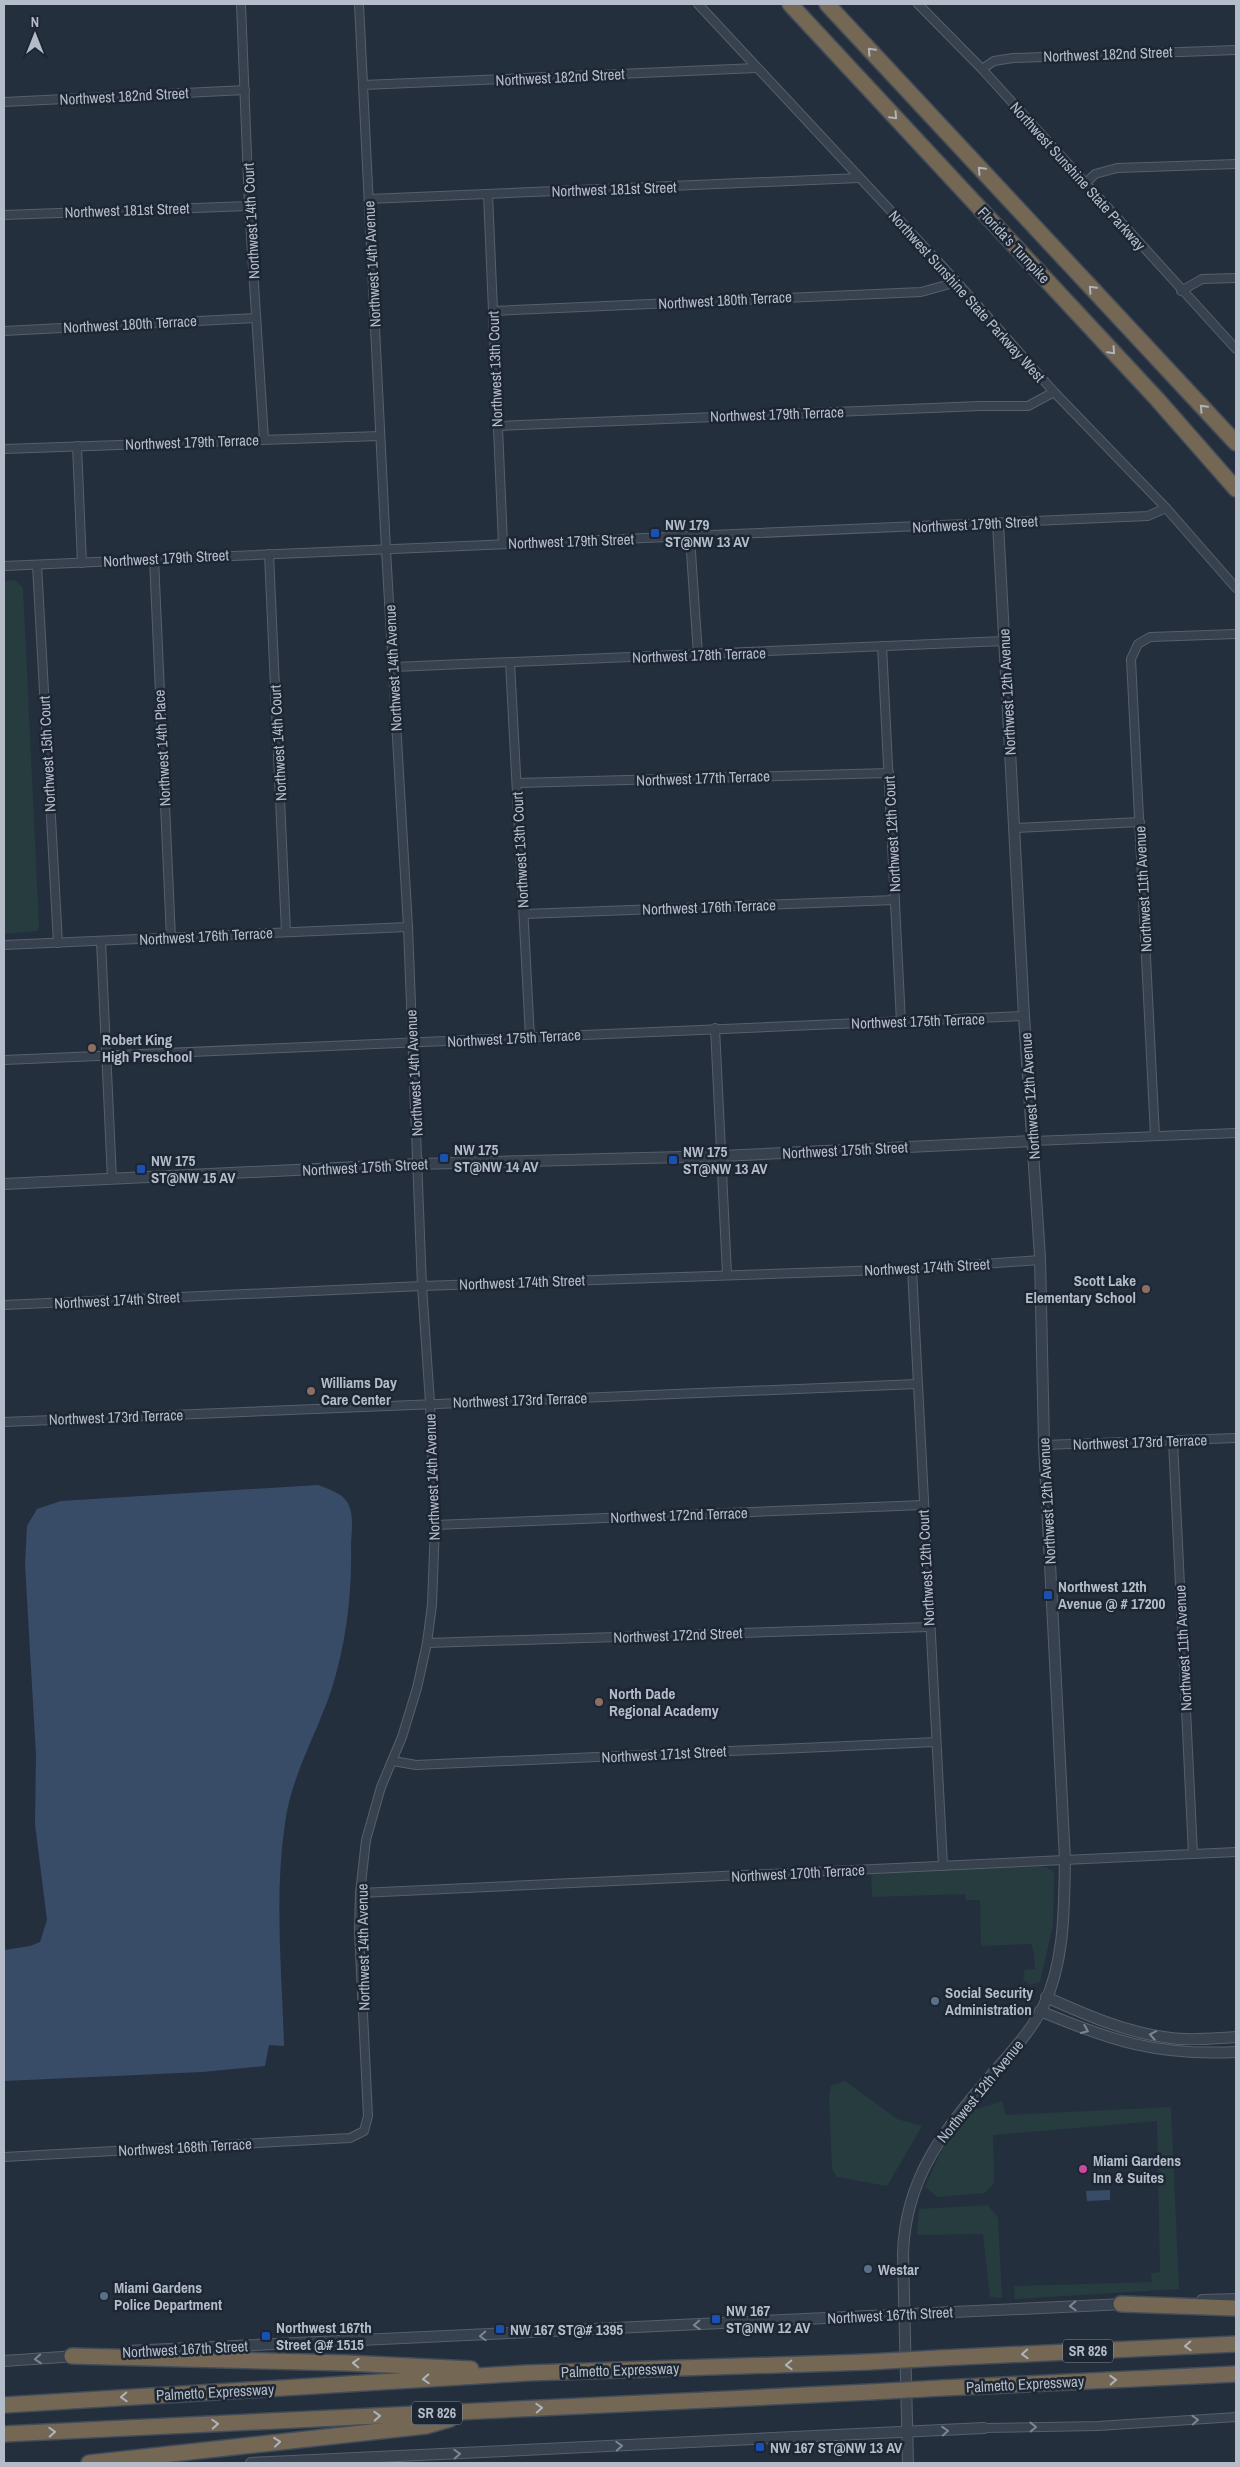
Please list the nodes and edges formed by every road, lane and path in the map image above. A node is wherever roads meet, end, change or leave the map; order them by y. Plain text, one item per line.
1 (242, 4) edge
2 (359, 4) edge
3 (698, 4) edge
4 (790, 4) edge
5 (827, 4) edge
6 (918, 4) edge
7 (1236, 50) edge
8 (757, 68) junction
9 (982, 69) junction
10 (363, 85) junction
11 (245, 90) junction
12 (4, 102) edge
13 (1236, 164) edge
14 (859, 178) junction
15 (1086, 184) junction
16 (488, 194) junction
17 (369, 199) junction
18 (249, 206) junction
19 (4, 215) edge
20 (1236, 278) edge
21 (957, 282) junction
22 (1181, 291) junction
23 (493, 311) junction
24 (256, 318) junction
25 (4, 331) edge
26 (1236, 349) edge
27 (1054, 392) junction
28 (498, 426) junction
29 (380, 436) junction
30 (264, 439) junction
31 (1236, 443) edge
32 (77, 446) junction
33 (4, 450) edge
34 (1236, 489) edge
35 (1166, 508) junction
36 (998, 523) junction
37 (690, 537) junction
38 (503, 544) junction
39 (386, 550) junction
40 (269, 554) junction
41 (154, 559) junction
42 (82, 563) junction
43 (37, 565) junction
44 (4, 566) edge
45 (1236, 588) edge
46 (1236, 634) edge
47 (1004, 641) junction
48 (882, 646) junction
49 (698, 655) junction
50 (510, 662) junction
51 (394, 666) junction
52 (889, 773) junction
53 (517, 783) junction
54 (1140, 822) junction
55 (1014, 828) junction
56 (895, 900) junction
57 (524, 914) junction
58 (408, 927) junction
59 (286, 932) junction
60 (171, 938) junction
61 (101, 941) junction
62 (58, 943) junction
63 (4, 945) edge
64 (1024, 1016) junction
65 (900, 1022) junction
66 (716, 1028) junction
67 (530, 1037) junction
68 (413, 1043) junction
69 (107, 1055) junction
70 (4, 1060) edge
71 (1236, 1133) edge
72 (1154, 1136) junction
73 (1033, 1141) junction
74 (721, 1156) junction
75 (418, 1164) junction
76 (112, 1179) junction
77 (4, 1184) edge
78 (1040, 1260) junction
79 (912, 1269) junction
80 (727, 1274) junction
81 (422, 1286) junction
82 (4, 1305) edge
83 (917, 1384) junction
84 (430, 1403) junction
85 (4, 1422) edge
86 (1236, 1438) edge
87 (1173, 1441) junction
88 (1044, 1445) junction
89 (923, 1505) junction
90 (435, 1525) junction
91 (929, 1627) junction
92 (427, 1643) junction
93 (936, 1742) junction
94 (393, 1761) junction
95 (1236, 1852) edge
96 (1192, 1854) junction
97 (1065, 1860) junction
98 (943, 1866) junction
99 (360, 1894) junction
100 (1046, 1997) junction
101 (1040, 2011) junction
102 (1236, 2037) edge
103 (1173, 2039) junction
104 (1174, 2052) junction
105 (1236, 2052) edge
106 (364, 2132) joint
107 (4, 2157) edge
108 (1236, 2299) edge
109 (1121, 2304) junction
110 (1236, 2308) edge
111 (903, 2313) junction
112 (1236, 2344) edge
113 (72, 2356) junction
114 (4, 2361) edge
115 (527, 2373) junction
116 (1236, 2374) edge
117 (1201, 2375) junction
118 (1236, 2378) edge
119 (4, 2404) edge
120 (475, 2412) junction
121 (1236, 2417) edge
122 (984, 2428) joint
123 (907, 2433) junction
124 (4, 2434) edge
125 (365, 2461) edge
126 (89, 2463) edge
127 (250, 2463) edge
128 (908, 2463) edge

1 - 11 street, Northwest 14th Court
2 - 10 street, Northwest 14th Avenue
3 - 8 street, Northwest Sunshine State Parkway West
4 -> 34 highway, Florida's Turnpike
31 -> 5 highway, Florida's Turnpike
6 - 9 street, Northwest Sunshine State Parkway
7 - 9 street, Northwest 182nd Street
8 - 10 street, Northwest 182nd Street
8 - 14 street, Northwest Sunshine State Parkway West
9 - 15 street, Northwest Sunshine State Parkway
10 - 17 street, Northwest 14th Avenue
11 - 12 street, Northwest 182nd Street
11 - 18 street, Northwest 14th Court
13 - 15 street
14 - 16 street, Northwest 181st Street
14 - 21 street, Northwest Sunshine State Parkway West
15 - 22 street, Northwest Sunshine State Parkway
16 - 17 street, Northwest 181st Street
16 - 23 street, Northwest 13th Court
17 - 29 street, Northwest 14th Avenue
18 - 19 street, Northwest 181st Street
18 - 24 street, Northwest 14th Court
20 - 22 street
21 - 23 street, Northwest 180th Terrace
21 - 27 street, Northwest Sunshine State Parkway West
22 - 26 street, Northwest Sunshine State Parkway
23 - 28 street, Northwest 13th Court
24 - 25 street, Northwest 180th Terrace
24 - 30 street, Northwest 14th Court
27 - 28 street, Northwest 179th Terrace
27 - 35 street, Northwest Sunshine State Parkway West
28 - 38 street, Northwest 13th Court
29 - 30 street, Northwest 179th Terrace
29 - 39 street, Northwest 14th Avenue
30 - 32 street, Northwest 179th Terrace
32 - 33 street, Northwest 179th Terrace
32 - 42 street
35 - 36 street, Northwest 179th Street
35 - 45 street, Northwest Sunshine State Parkway West
36 - 37 street, Northwest 179th Street
36 - 47 street, Northwest 12th Avenue
37 - 38 street, Northwest 179th Street
37 - 49 street
38 - 39 street, Northwest 179th Street
39 - 40 street, Northwest 179th Street
39 - 51 street, Northwest 14th Avenue
40 - 41 street, Northwest 179th Street
40 - 59 street, Northwest 14th Court
41 - 42 street, Northwest 179th Street
41 - 60 street, Northwest 14th Place
42 - 43 street, Northwest 179th Street
43 - 44 street, Northwest 179th Street
43 - 62 street, Northwest 15th Court
46 - 54 street, Northwest 11th Avenue
47 - 48 street, Northwest 178th Terrace
47 - 55 street, Northwest 12th Avenue
48 - 49 street, Northwest 178th Terrace
48 - 52 street, Northwest 12th Court
49 - 50 street, Northwest 178th Terrace
50 - 51 street, Northwest 178th Terrace
50 - 53 street, Northwest 13th Court
51 - 58 street, Northwest 14th Avenue
52 - 53 street, Northwest 177th Terrace
52 - 56 street, Northwest 12th Court
53 - 57 street, Northwest 13th Court
54 - 55 street
54 - 72 street, Northwest 11th Avenue
55 - 64 street, Northwest 12th Avenue
56 - 57 street, Northwest 176th Terrace
56 - 65 street, Northwest 12th Court
57 - 67 street, Northwest 13th Court
58 - 59 street, Northwest 176th Terrace
58 - 68 street, Northwest 14th Avenue
59 - 60 street, Northwest 176th Terrace
60 - 61 street, Northwest 176th Terrace
61 - 62 street, Northwest 176th Terrace
61 - 69 street
62 - 63 street, Northwest 176th Terrace
64 - 65 street, Northwest 175th Terrace
64 - 73 street, Northwest 12th Avenue
65 - 66 street, Northwest 175th Terrace
66 - 67 street, Northwest 175th Terrace
66 - 74 street
67 - 68 street, Northwest 175th Terrace
68 - 69 street, Northwest 175th Terrace
68 - 75 street, Northwest 14th Avenue
69 - 70 street, Northwest 175th Terrace
69 - 76 street
71 - 72 street, Northwest 175th Street
72 - 73 street, Northwest 175th Street
73 - 74 street, Northwest 175th Street
73 - 78 street, Northwest 12th Avenue
74 - 75 street, Northwest 175th Street
74 - 80 street
75 - 76 street, Northwest 175th Street
75 - 81 street, Northwest 14th Avenue
76 - 77 street, Northwest 175th Street
78 - 79 street, Northwest 174th Street
78 - 88 street, Northwest 12th Avenue
79 - 80 street, Northwest 174th Street
79 - 83 street, Northwest 12th Court
80 - 81 street, Northwest 174th Street
81 - 82 street, Northwest 174th Street
81 - 84 street, Northwest 14th Avenue
83 - 84 street, Northwest 173rd Terrace
83 - 89 street, Northwest 12th Court
84 - 85 street, Northwest 173rd Terrace
84 - 90 street, Northwest 14th Avenue
86 - 87 street, Northwest 173rd Terrace
87 - 88 street, Northwest 173rd Terrace
87 - 96 street, Northwest 11th Avenue
88 - 97 street, Northwest 12th Avenue
89 - 90 street, Northwest 172nd Terrace
89 - 91 street, Northwest 12th Court
90 - 92 street, Northwest 14th Avenue
91 - 92 street, Northwest 172nd Street
91 - 93 street, Northwest 12th Court
92 - 94 street, Northwest 14th Avenue
93 - 94 street, Northwest 171st Street
93 - 98 street, Northwest 12th Court
94 - 99 street, Northwest 14th Avenue
95 - 96 street, Northwest 170th Terrace
96 - 97 street, Northwest 170th Terrace
97 - 98 street, Northwest 170th Terrace
97 - 100 street, Northwest 12th Avenue
98 - 99 street, Northwest 170th Terrace
99 - 106 street, Northwest 14th Avenue
100 - 101 street, Northwest 12th Avenue
103 -> 100 street
101 -> 104 street
101 - 111 street, Northwest 12th Avenue
102 - 103 street
103 - 104 street
104 - 105 street
106 - 107 street, Northwest 168th Terrace
108 - 109 street, Northwest 167th Street
109 - 110 highway
109 -> 111 street, Northwest 167th Street
111 -> 113 street, Northwest 167th Street
111 - 123 street, Northwest 12th Avenue
112 -> 115 highway, Palmetto Expressway / SR 826, bridge
113 -> 114 street, Northwest 167th Street
115 -> 113 highway
115 -> 119 highway, Palmetto Expressway / SR 826
116 - 117 highway, Palmetto Expressway / SR 826
117 - 118 highway
120 -> 117 highway, Palmetto Expressway / SR 826, bridge
124 -> 120 highway, Palmetto Expressway / SR 826
126 -> 120 highway
122 -> 121 street
123 -> 122 street
125 -> 123 street
123 - 128 street, Northwest 12th Avenue
125 - 127 street

